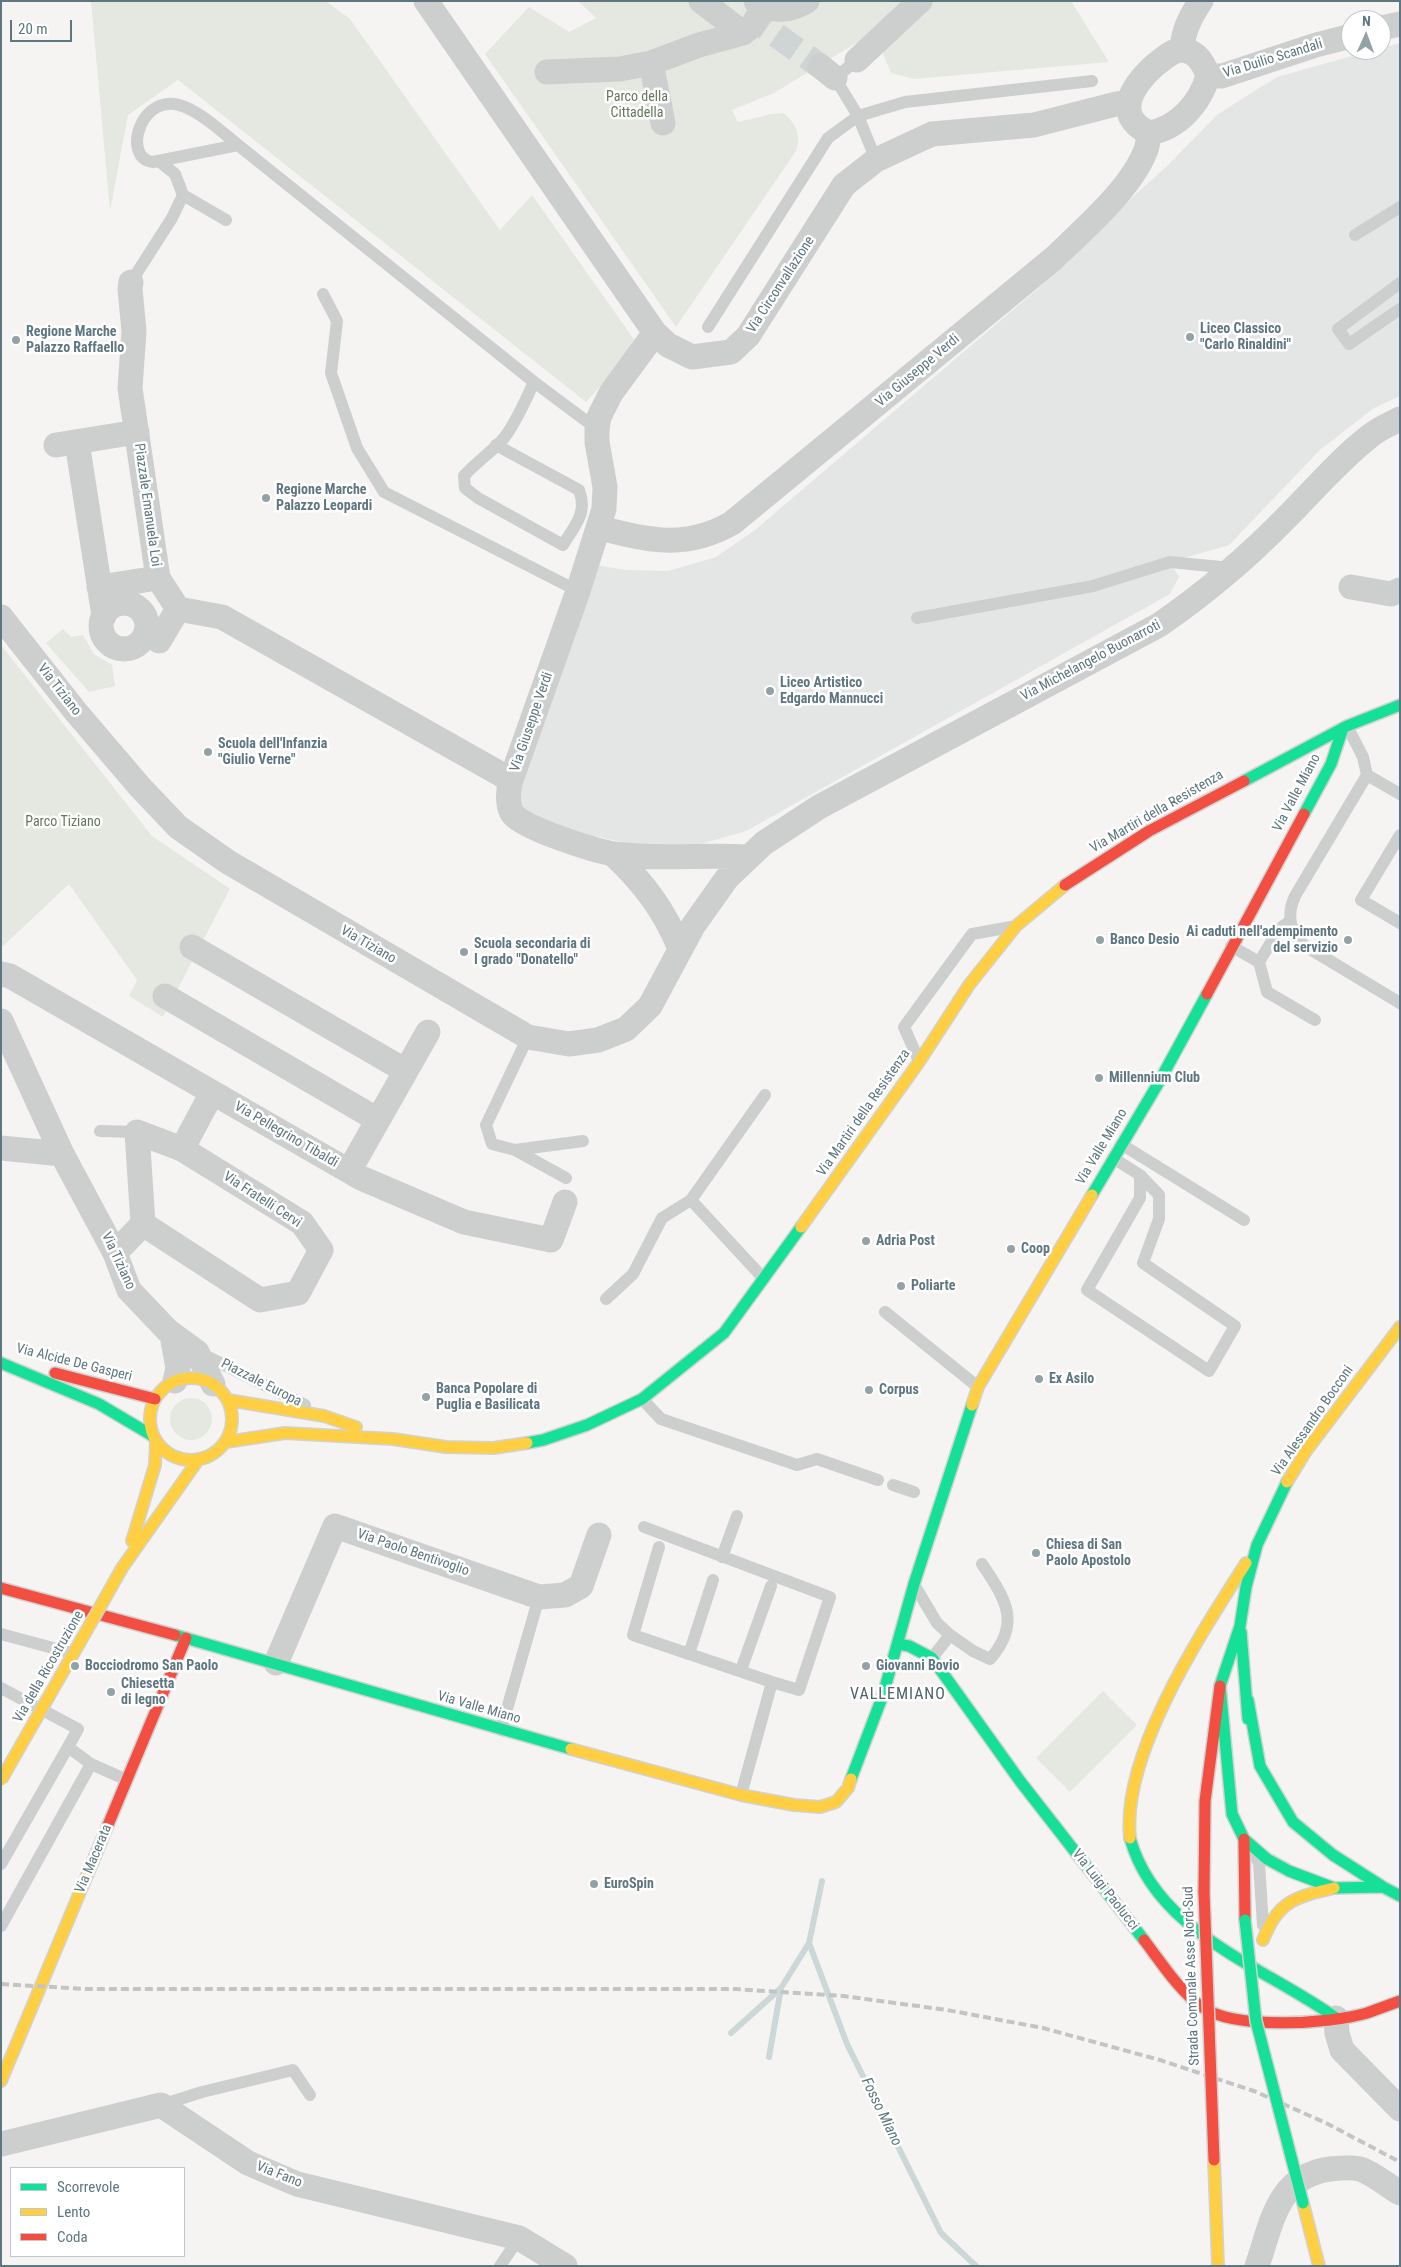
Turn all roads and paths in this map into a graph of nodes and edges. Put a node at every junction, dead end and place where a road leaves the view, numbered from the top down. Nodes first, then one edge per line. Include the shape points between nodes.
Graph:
1 (426, 1) edge
2 (702, 1) edge
3 (807, 1) edge
4 (920, 1) edge
5 (1201, 1) edge
6 (747, 11) edge
7 (1341, 39) edge
8 (1182, 50) junction
9 (857, 60) joint
10 (651, 63) junction
11 (547, 72) dead end
12 (1208, 76) junction
13 (1092, 82) dead end
14 (1129, 102) junction
15 (858, 116) junction
16 (663, 123) dead end
17 (1149, 133) junction
18 (238, 144) junction
19 (876, 160) junction
20 (159, 161) junction
21 (183, 195) junction
22 (1400, 207) edge
23 (226, 220) dead end
24 (1355, 235) dead end
25 (131, 282) joint
26 (1400, 283) edge
27 (323, 294) dead end
28 (1400, 309) edge
29 (708, 327) dead end
30 (655, 333) junction
31 (534, 382) junction
32 (1400, 419) edge
33 (596, 428) junction
34 (137, 432) junction
35 (496, 445) junction
36 (599, 528) junction
37 (1233, 568) junction
38 (158, 578) junction
39 (99, 587) junction
40 (1351, 587) dead end
41 (1400, 590) edge
42 (578, 591) junction
43 (178, 609) junction
44 (104, 616) junction
45 (1, 617) edge
46 (917, 618) dead end
47 (157, 633) junction
48 (1400, 704) edge
49 (1345, 727) junction
50 (1367, 775) junction
51 (512, 780) junction
52 (1400, 794) edge
53 (1400, 835) edge
54 (613, 854) junction
55 (748, 857) junction
56 (1290, 921) junction
57 (1400, 923) edge
58 (1016, 926) junction
59 (1231, 946) junction
60 (192, 947) dead end
61 (680, 949) junction
62 (1259, 962) junction
63 (1, 974) edge
64 (165, 996) dead end
65 (1400, 1003) edge
66 (1315, 1020) dead end
67 (1, 1021) edge
68 (428, 1032) dead end
69 (528, 1037) junction
70 (7, 1048) edge
71 (919, 1062) junction
72 (406, 1071) junction
73 (212, 1093) junction
74 (766, 1095) dead end
75 (378, 1120) junction
76 (100, 1131) dead end
77 (137, 1132) junction
78 (583, 1141) dead end
79 (1122, 1144) junction
80 (1, 1148) edge
81 (182, 1149) junction
82 (515, 1150) junction
83 (62, 1154) junction
84 (1113, 1158) junction
85 (349, 1171) junction
86 (1140, 1175) junction
87 (565, 1190) joint
88 (691, 1200) junction
89 (1244, 1220) dead end
90 (143, 1224) junction
91 (115, 1253) junction
92 (764, 1279) junction
93 (606, 1299) dead end
94 (885, 1312) dead end
95 (1400, 1327) edge
96 (170, 1333) junction
97 (198, 1352) junction
98 (1, 1361) edge
99 (174, 1382) junction
100 (978, 1387) junction
101 (221, 1392) junction
102 (642, 1398) junction
103 (155, 1399) junction
104 (286, 1410) joint
105 (324, 1416) junction
106 (155, 1439) junction
107 (393, 1439) junction
108 (226, 1442) junction
109 (198, 1460) junction
110 (878, 1480) dead end
111 (893, 1485) dead end
112 (914, 1492) dead end
113 (736, 1516) dead end
114 (644, 1527) dead end
115 (599, 1535) dead end
116 (1257, 1545) junction
117 (659, 1547) dead end
118 (722, 1556) junction
119 (982, 1564) dead end
120 (122, 1568) junction
121 (713, 1580) dead end
122 (914, 1584) junction
123 (771, 1586) dead end
124 (1, 1588) edge
125 (540, 1597) junction
126 (1240, 1626) junction
127 (1, 1634) edge
128 (950, 1634) junction
129 (186, 1638) junction
130 (898, 1644) junction
131 (68, 1652) dead end
132 (689, 1654) junction
133 (932, 1658) junction
134 (276, 1662) junction
135 (740, 1670) junction
136 (772, 1682) junction
137 (1220, 1686) junction
138 (1, 1688) edge
139 (1248, 1700) junction
140 (42, 1709) junction
141 (501, 1730) junction
142 (68, 1747) junction
143 (1246, 1756) dead end
144 (91, 1764) junction
145 (1, 1780) edge
146 (127, 1780) junction
147 (740, 1795) junction
148 (1245, 1811) dead end
149 (1244, 1839) junction
150 (1, 1864) edge
151 (1383, 1887) junction
152 (1334, 1888) junction
153 (1400, 1896) edge
154 (1, 1926) edge
155 (1262, 1949) junction
156 (1400, 2002) edge
157 (1336, 2018) junction
158 (1256, 2021) junction
159 (1, 2081) edge
160 (310, 2095) dead end
161 (161, 2105) junction
162 (1400, 2109) edge
163 (1, 2144) edge
164 (1400, 2193) edge
165 (519, 2238) junction
166 (500, 2266) edge
167 (565, 2266) edge
168 (1218, 2266) edge
169 (1257, 2266) edge
170 (1319, 2266) edge

1 - 30 street, Via Circonvallazione
2 - 6 street
3 - 6 street via 785,11
4 - 9 street
5 - 8 street via 1185,29
6 - 10 street via 699,45
7 - 12 street, Via Duilio Scandali via 1222,76
8 - 12 street via 1200,59
8 - 14 street via 1173,52 1150,70 1135,85
9 - 15 lane via 828,72
10 - 11 street via 620,69
10 - 16 street
12 - 17 street, Via Duilio Scandali via 1200,96 1186,114 1169,126
13 - 15 lane via 905,102
14 - 17 street via 1132,118
14 - 19 street, Via Circonvallazione via 1034,125 932,134
15 - 19 lane
15 - 29 lane via 828,138
17 - 36 street, Via Giuseppe Verdi via 1146,152 1133,173 1095,218 1053,259 732,523 695,539 668,542
18 - 20 lane
18 - 20 lane via 185,106 163,105 146,115 137,134 138,149 144,159
18 - 31 lane
19 - 30 street, Via Circonvallazione via 844,185 763,316 731,352 692,357 668,345
20 - 21 lane via 175,174
21 - 23 lane
21 - 25 lane
22 - 24 lane
25 - 34 street, Piazzale Emanuela Loi via 134,331 130,388
26 - 28 lane via 1338,329 1349,344
27 - 42 lane via 337,321 331,373 357,448 384,492
30 - 33 street, Via Giuseppe Verdi via 611,393
31 - 33 lane
31 - 35 lane via 520,413
32 - 37 street, Via Michelangelo Buonarroti via 1371,434 1344,458
33 - 36 street, Via Giuseppe Verdi via 606,497
34 - 38 street, Piazzale Emanuela Loi
34 - 39 street, Piazzale Emanuela Loi via 66,443
35 - 35 lane via 464,476 465,488 563,545 581,513 584,502 579,490
36 - 42 street, Via Giuseppe Verdi
37 - 46 lane via 1170,562 1093,586
37 - 55 street, Via Michelangelo Buonarroti via 1159,626 819,807
38 - 39 street, Piazzale Emanuela Loi
38 - 43 street, Piazzale Emanuela Loi
39 - 44 street, Piazzale Emanuela Loi
40 - 41 street via 1391,594
42 - 51 street, Via Giuseppe Verdi
43 - 47 street, Piazzale Emanuela Loi
43 - 51 street via 222,617
44 - 47 street via 115,605 130,604 143,612
44 - 47 street, Piazzale Emanuela Loi via 104,637 122,649
45 - 69 street, Via Tiziano via 76,712 178,827 237,868
48 - 49 main road, Via Martiri della Resistenza
49 - 50 lane via 1363,757
49 - 58 main road, Via Martiri della Resistenza via 1149,831 1075,877
49 - 59 main road, Via Valle Miano via 1331,764
50 - 52 lane
50 - 56 lane via 1295,896 1289,910
51 - 54 street, Via Giuseppe Verdi via 509,802 518,819 534,829
53 - 57 lane via 1361,900
54 - 55 street, Via Giuseppe Verdi
54 - 61 street, Via Giuseppe Verdi via 652,896
55 - 61 street, Via Tiziano via 727,878
56 - 62 lane via 1279,929
56 - 65 lane via 1294,933 1305,946
58 - 71 main road, Via Martiri della Resistenza via 970,985
58 - 71 lane via 972,934 904,1027
59 - 62 lane
59 - 79 main road, Via Valle Miano
60 - 72 street
61 - 69 street, Via Tiziano via 650,1006 626,1029 598,1040 569,1044
62 - 66 lane via 1267,992
63 - 73 street, Via Pellegrino Tibaldi via 10,976
64 - 75 street
67 - 70 street, Via Tiziano
68 - 72 street
69 - 82 lane via 486,1125 492,1144
70 - 83 street, Via Tiziano
71 - 92 main road, Via Martiri della Resistenza
72 - 75 street
73 - 81 street
73 - 85 street, Via Pellegrino Tibaldi
74 - 88 lane
75 - 85 street
76 - 77 lane, Via Fratelli Cervi
77 - 81 street, Via Fratelli Cervi
77 - 90 street
78 - 82 lane
79 - 84 main road, Via Valle Miano
79 - 89 lane
80 - 83 street
81 - 90 street, Via Fratelli Cervi via 302,1223 321,1250 298,1293 260,1300
82 - 87 lane
83 - 91 street, Via Tiziano
84 - 86 lane
84 - 100 main road, Via Valle Miano
85 - 87 street, Via Pellegrino Tibaldi via 464,1222 551,1240
86 - 86 lane via 1140,1198 1087,1290 1209,1371 1235,1326 1143,1262 1159,1219 1159,1195
88 - 92 lane
88 - 93 lane via 662,1218 633,1274
90 - 91 street
91 - 96 street, Via Tiziano via 129,1290
92 - 102 main road, Via Martiri della Resistenza via 724,1333
94 - 100 lane
95 - 116 main road, Via Alessandro Bocconi via 1306,1452 1280,1493
96 - 97 street, Piazzale Europa
96 - 99 street via 178,1368
97 - 101 street, Piazzale Europa
97 - 105 lane, Piazzale Europa
98 - 103 main road, Via Alcide De Gasperi
98 - 106 main road, Via Alcide De Gasperi via 81,1396 130,1421
99 - 101 main road, Piazzale Europa via 192,1378
99 - 103 main road
100 - 122 main road, Via Valle Miano via 937,1500
101 - 104 main road, Piazzale Europa
101 - 108 main road, Piazzale Europa via 233,1421
102 - 107 main road, Via Martiri della Resistenza via 588,1425 543,1440 494,1448 446,1447
102 - 110 lane via 661,1419 797,1465 817,1459
103 - 106 main road via 150,1417
104 - 105 main road, Via Martiri della Resistenza
105 - 107 main road, Via Martiri della Resistenza
106 - 109 main road via 165,1452 176,1458
106 - 120 main road, Via della Ricostruzione via 155,1465
107 - 108 main road, Via Martiri della Resistenza via 285,1433
108 - 109 main road via 209,1457
109 - 120 main road, Via della Ricostruzione
111 - 112 lane
113 - 118 lane
114 - 118 lane
115 - 125 street, Via Paolo Bentivoglio via 581,1586 565,1595
116 - 126 main road, Via Alessandro Bocconi
116 - 157 main road via 1208,1623 1155,1722 1134,1782 1130,1837 1147,1878 1196,1929 1237,1960 1316,2002
117 - 132 lane via 633,1635
118 - 136 lane via 830,1597 799,1690
119 - 128 lane via 1008,1609 1006,1631 997,1651 990,1659
120 - 145 main road, Via della Ricostruzione, bridge
121 - 132 lane
122 - 128 lane via 938,1623
122 - 130 main road, Via Valle Miano
123 - 135 lane
124 - 129 main road, Via Valle Miano
125 - 134 street, Via Paolo Bentivoglio via 336,1526
125 - 141 lane
126 - 137 main road, Via Alessandro Bocconi
126 - 139 main road, Via Alessandro Bocconi
127 - 131 lane
128 - 133 lane
129 - 134 main road, Via Valle Miano
129 - 146 main road, Via Macerata
130 - 133 main road
130 - 147 main road, Via Valle Miano via 883,1695 848,1788 836,1802 820,1807
132 - 135 lane
133 - 157 main road, Via Luigi Paolucci via 1020,1781 1128,1921 1202,2007 1244,2022 1296,2023
134 - 141 main road, Via Valle Miano
135 - 136 lane
136 - 147 lane
137 - 149 main road via 1232,1814
137 - 168 main road, Strada Comunale Asse Nord-Sud, bridge via 1205,1802 1204,1892
138 - 140 lane
139 - 143 main road, Via Alessandro Bocconi
139 - 151 main road via 1260,1766 1292,1822 1333,1855
140 - 142 lane via 78,1729
140 - 145 lane
141 - 147 main road, Via Valle Miano
142 - 144 lane
142 - 150 lane
144 - 146 lane
144 - 154 lane
146 - 159 main road, Via Macerata
148 - 149 main road
149 - 152 main road via 1267,1859 1289,1871
149 - 155 lane via 1259,1862
149 - 158 main road, bridge via 1245,1920
151 - 152 main road
151 - 153 main road
152 - 155 main road via 1286,1902 1270,1921
155 - 158 main road, bridge
156 - 157 main road, Via Luigi Paolucci via 1366,2014
157 - 162 street via 1342,2050
158 - 170 main road, bridge
160 - 161 lane via 292,2070
161 - 163 street
161 - 165 street, Via Fano via 248,2163 297,2184
164 - 169 street via 1361,2170 1338,2168 1305,2176 1284,2194
165 - 166 lane
165 - 167 street, Via Fano

